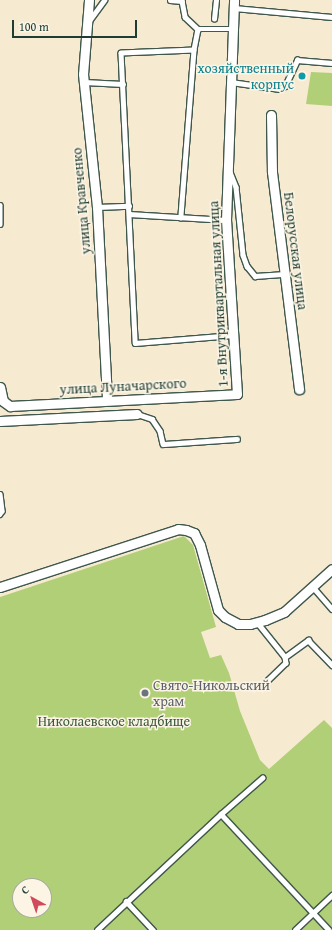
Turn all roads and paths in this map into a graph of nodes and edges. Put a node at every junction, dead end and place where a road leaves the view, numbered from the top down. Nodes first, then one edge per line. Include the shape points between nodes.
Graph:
1 (89, 0) edge
2 (104, 0) edge
3 (170, 0) edge
4 (216, 0) edge
5 (234, 4) edge
6 (332, 17) edge
7 (214, 19) dead end
8 (87, 23) junction
9 (198, 29) junction
10 (233, 29) junction
11 (194, 50) junction
12 (332, 63) edge
13 (84, 82) junction
14 (231, 82) junction
15 (123, 84) junction
16 (271, 115) dead end
17 (228, 167) junction
18 (0, 206) edge
19 (129, 206) junction
20 (97, 207) junction
21 (129, 214) junction
22 (181, 217) junction
23 (226, 220) junction
24 (0, 224) edge
25 (285, 274) junction
26 (234, 335) junction
27 (0, 386) edge
28 (299, 389) dead end
29 (237, 394) joint
30 (107, 400) junction
31 (137, 414) joint
32 (0, 421) edge
33 (237, 439) dead end
34 (0, 494) edge
35 (0, 514) edge
36 (332, 569) edge
37 (0, 587) edge
38 (312, 587) junction
39 (332, 608) edge
40 (256, 622) junction
41 (286, 657) junction
42 (332, 665) edge
43 (266, 682) dead end
44 (262, 778) dead end
45 (221, 814) junction
46 (332, 896) edge
47 (126, 901) junction
48 (314, 913) junction
49 (96, 930) edge
50 (153, 930) edge
51 (295, 930) edge
52 (329, 930) edge

1 - 8 street, улица Кравченко
2 - 8 lane
3 - 9 lane via 182,1 185,17
4 - 7 lane
5 - 6 lane
5 - 10 street, 1-я Внутриквартальная улица
8 - 13 street, улица Кравченко
9 - 10 lane
9 - 11 lane
10 - 14 street, 1-я Внутриквартальная улица
11 - 15 lane via 121,54
11 - 22 lane
12 - 14 lane via 297,60 285,86 280,89
13 - 15 lane
13 - 20 street, улица Кравченко
14 - 17 street, 1-я Внутриквартальная улица
15 - 19 lane
16 - 25 street, Белорусская улица via 272,172
17 - 23 street, 1-я Внутриквартальная улица
17 - 25 lane via 236,187 247,266 255,276
18 - 24 lane
19 - 20 lane
19 - 21 lane
20 - 30 street, улица Кравченко
21 - 22 lane
21 - 26 lane via 135,343
22 - 23 lane
23 - 26 street, 1-я Внутриквартальная улица
25 - 28 street, Белорусская улица
26 - 29 street, 1-я Внутриквартальная улица
27 - 30 street, улица Луначарского via 3,401 10,406
29 - 30 street, улица Луначарского
31 - 32 street, улица Луначарского
31 - 33 lane via 152,419 160,431 163,444
34 - 35 lane
36 - 38 street
37 - 40 street via 178,529 186,530 194,533 200,545 218,610 238,624
38 - 39 lane
38 - 40 street via 284,612
40 - 41 lane
41 - 42 lane via 308,640
41 - 43 lane via 286,663
44 - 45 lane
45 - 47 lane
45 - 48 lane
46 - 48 lane
47 - 49 lane
47 - 50 lane
48 - 51 lane
48 - 52 lane

